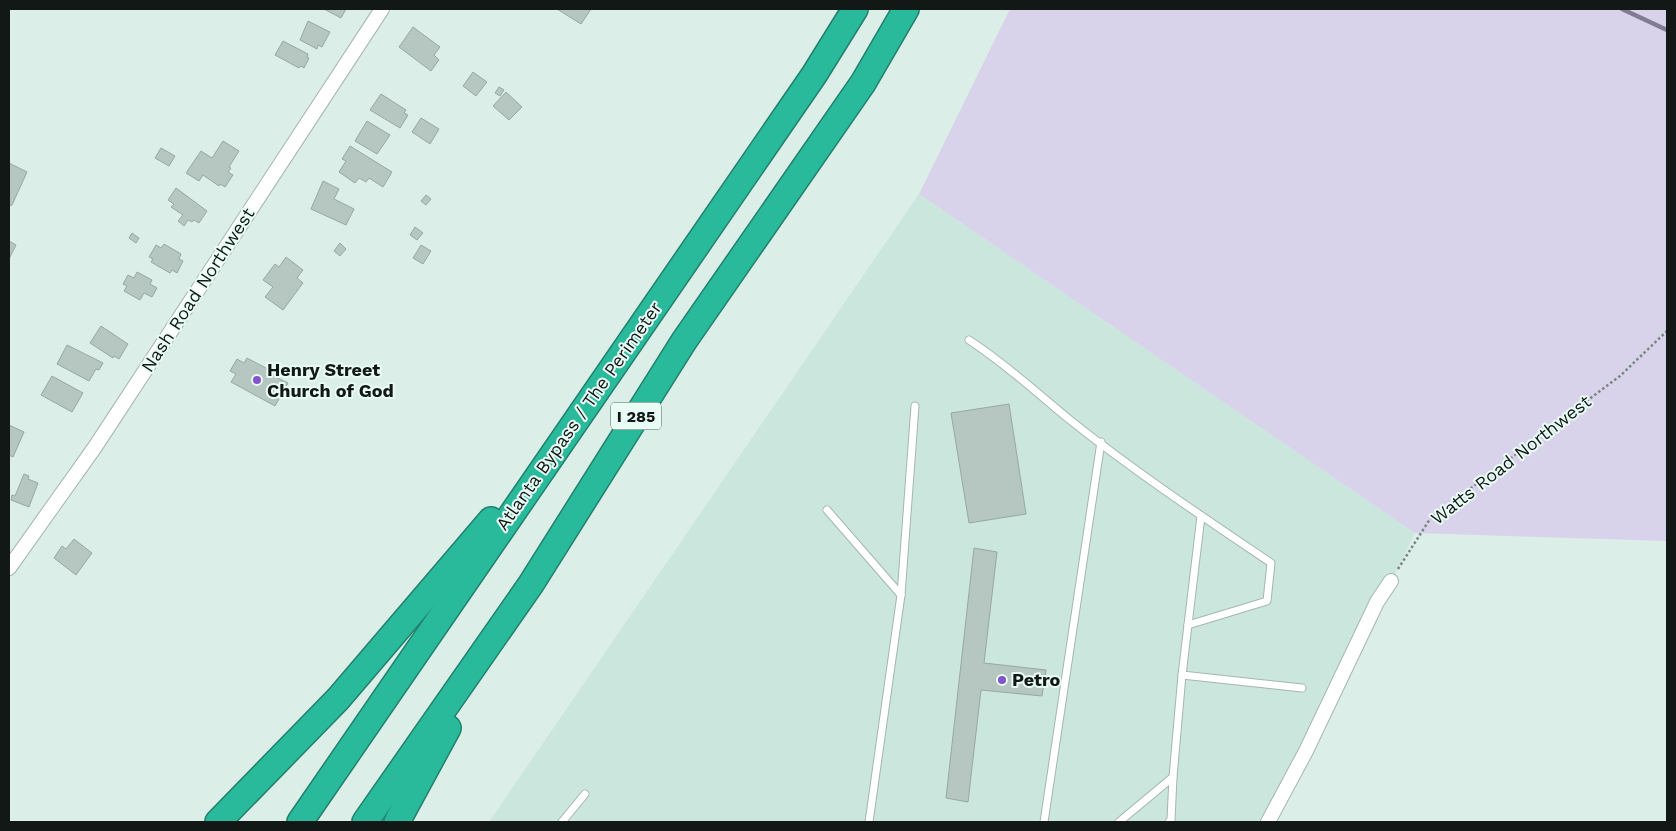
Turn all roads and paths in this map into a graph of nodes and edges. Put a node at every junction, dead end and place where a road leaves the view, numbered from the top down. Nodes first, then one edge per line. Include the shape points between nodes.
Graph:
1 (382, 9) edge
2 (856, 9) edge
3 (906, 9) edge
4 (1667, 331) edge
5 (970, 340) dead end
6 (915, 406) dead end
7 (577, 419) junction
8 (1101, 442) junction
9 (826, 510) dead end
10 (1202, 516) junction
11 (9, 568) edge
12 (1391, 581) joint
13 (531, 584) junction
14 (901, 595) junction
15 (1188, 625) junction
16 (1182, 675) junction
17 (1302, 688) dead end
18 (1173, 777) junction
19 (584, 794) dead end
20 (218, 822) edge
21 (300, 822) edge
22 (365, 822) edge
23 (397, 822) edge
24 (562, 822) edge
25 (871, 822) edge
26 (1044, 822) edge
27 (1119, 822) edge
28 (1169, 822) edge
29 (1268, 822) edge

1 - 11 street, Nash Road Northwest via 95,447
2 - 7 highway, Atlanta Bypass / The Perimeter / I 285 via 814,76
3 - 13 highway, I 285 via 862,83 684,341
4 - 12 path, Watts Road Northwest via 1620,376 1430,519
5 - 8 lane
6 - 14 lane
7 - 20 highway via 338,699
7 - 21 highway, Atlanta Bypass / The Perimeter / I 285
8 - 10 lane
8 - 26 lane
9 - 14 lane
10 - 15 lane
10 - 15 lane via 1271,563 1267,601
12 - 29 street via 1377,602 1306,751
13 - 22 highway, I 285
13 - 23 highway via 425,767
14 - 25 lane
15 - 16 lane
16 - 17 lane
16 - 18 lane
18 - 27 lane
18 - 28 lane
19 - 24 lane

